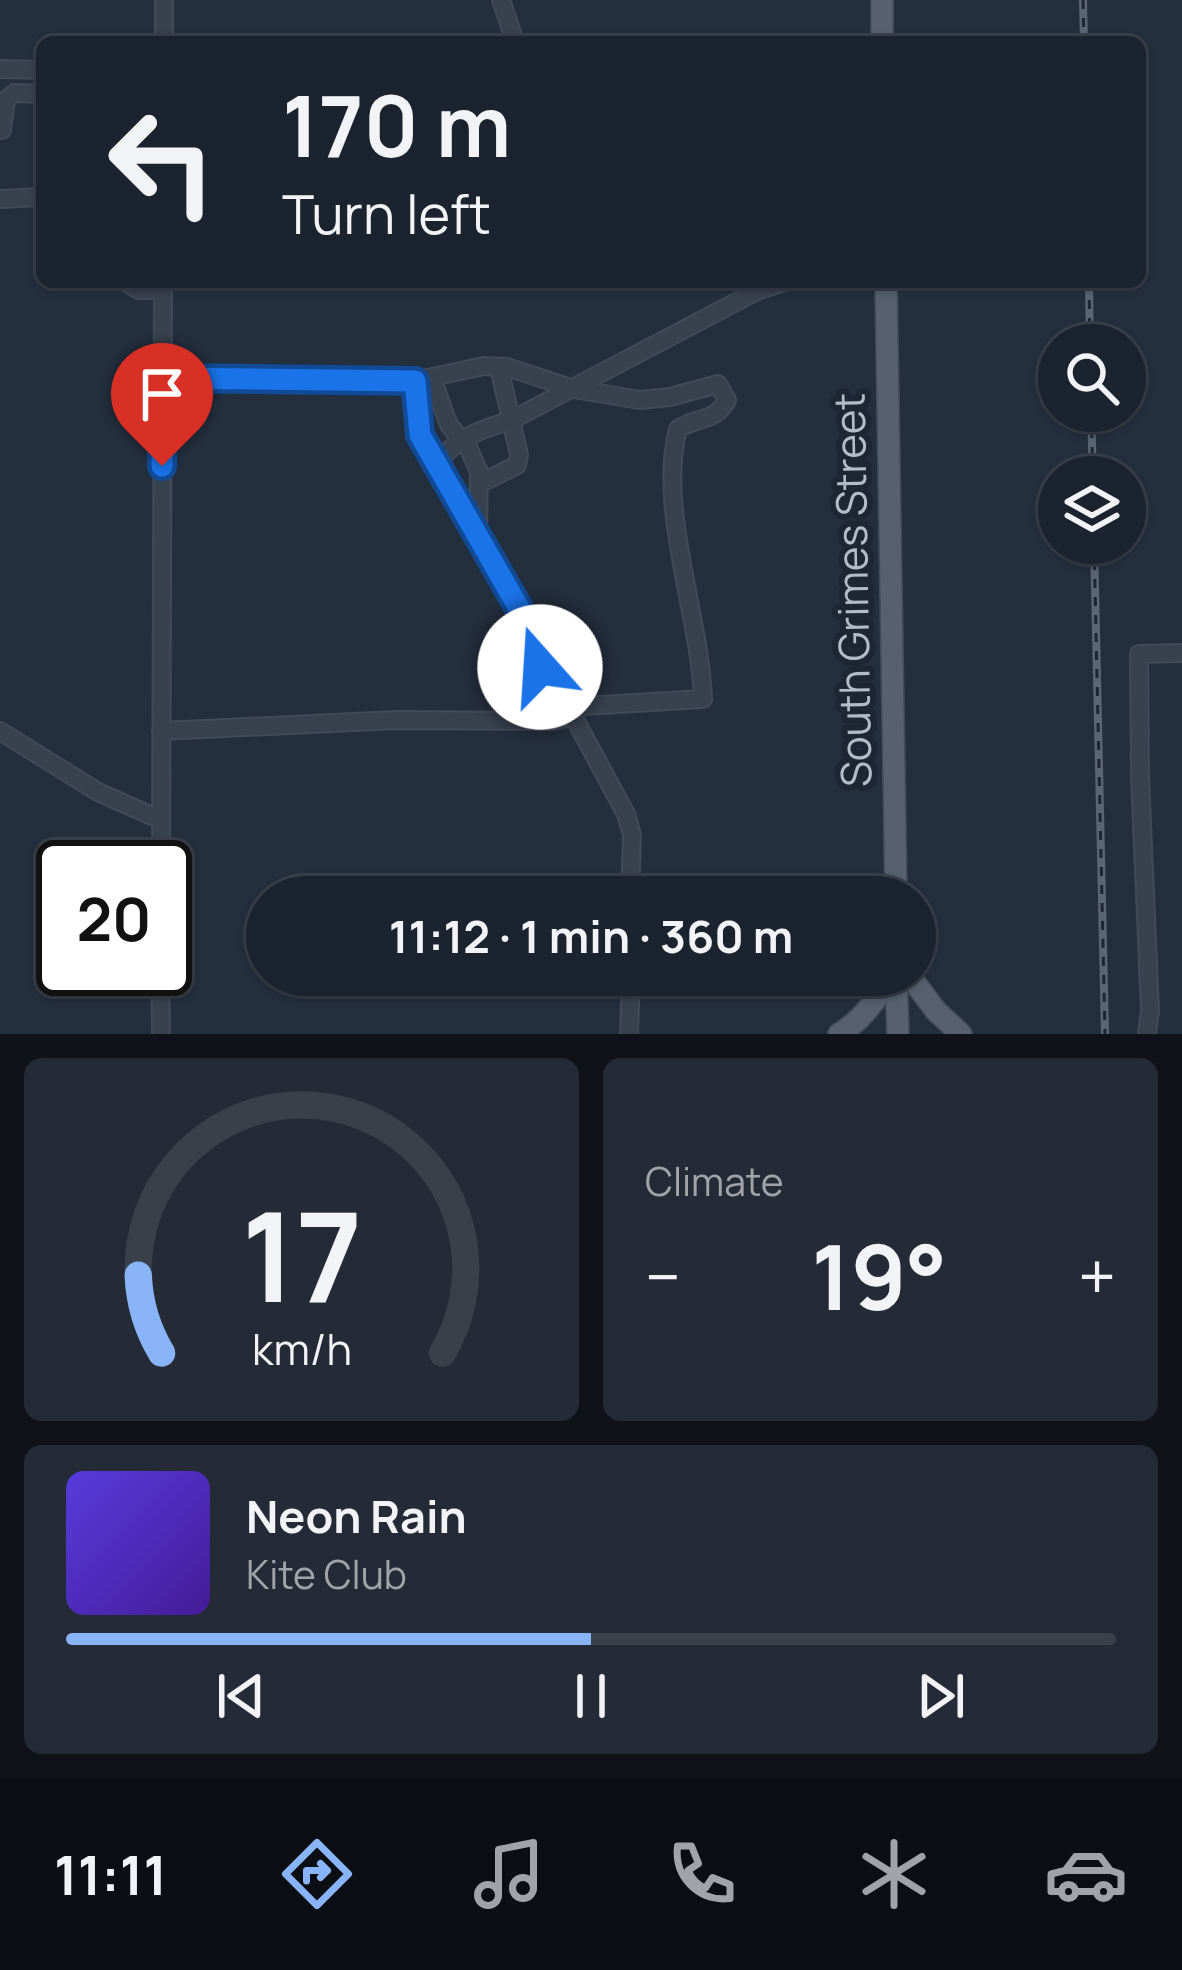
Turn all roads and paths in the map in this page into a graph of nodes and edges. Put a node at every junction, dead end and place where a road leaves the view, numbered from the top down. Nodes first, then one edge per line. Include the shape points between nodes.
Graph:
1 (164, 0) edge
2 (501, 0) edge
3 (881, 0) edge
4 (164, 36) edge
5 (512, 36) edge
6 (882, 36) edge
7 (0, 69) edge
8 (36, 70) edge
9 (36, 94) edge
10 (2, 130) edge
11 (36, 197) edge
12 (0, 200) edge
13 (163, 288) edge
14 (766, 288) edge
15 (886, 288) edge
16 (499, 367) junction
17 (163, 378) junction
18 (423, 380) junction
19 (570, 388) junction
20 (510, 421) junction
21 (461, 440) junction
22 (436, 463) junction
23 (479, 484) junction
24 (478, 533) junction
25 (1182, 652) edge
26 (572, 715) junction
27 (161, 730) junction
28 (0, 731) edge
29 (161, 820) junction
30 (161, 840) edge
31 (631, 876) edge
32 (896, 876) edge
33 (160, 996) edge
34 (630, 996) edge
35 (879, 996) edge
36 (894, 996) edge
37 (925, 996) edge
38 (161, 1034) edge
39 (629, 1034) edge
40 (839, 1034) edge
41 (898, 1034) edge
42 (961, 1034) edge
43 (1147, 1034) edge

1 - 4 street
2 - 5 street
3 - 6 main road
7 - 8 street
9 - 10 street via 6,100
11 - 12 street
13 - 17 street
14 - 19 street
15 - 32 main road, South Grimes Street
16 - 18 street
16 - 19 street
16 - 20 street
17 - 18 street
17 - 27 street
18 - 21 street
18 - 22 street via 420,435
19 - 20 street
19 - 26 street via 640,400 718,384 727,400 710,419 678,429 670,460 703,699 583,706
20 - 21 street
20 - 23 street via 517,465
21 - 22 street
21 - 23 street
22 - 24 street
23 - 24 street
24 - 26 street via 528,624 540,667
25 - 43 street via 1139,654
26 - 27 street
26 - 31 street via 626,814
27 - 29 street
28 - 29 street
29 - 30 street
33 - 38 street
34 - 39 street
35 - 40 main road
36 - 41 main road
37 - 42 main road

